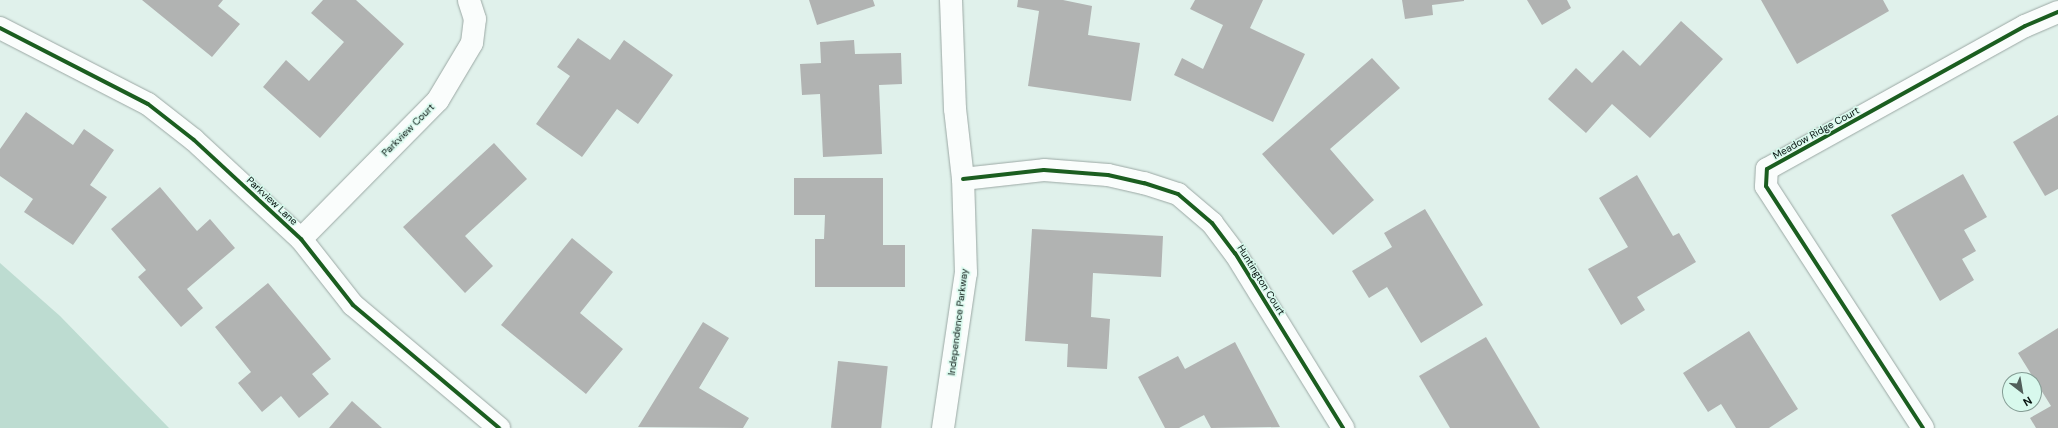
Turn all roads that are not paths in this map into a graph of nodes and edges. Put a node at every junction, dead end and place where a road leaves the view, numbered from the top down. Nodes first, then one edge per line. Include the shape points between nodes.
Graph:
1 (469, 0) edge
2 (951, 0) edge
3 (2058, 12) edge
4 (0, 28) edge
5 (963, 179) junction
6 (301, 239) junction
7 (500, 428) edge
8 (943, 428) edge
9 (1343, 428) edge
10 (1923, 428) edge

1 - 6 street, Parkview Court via 475,19 472,43 438,100
2 - 5 street, Independence Parkway via 955,109
3 - 10 street, Meadow Ridge Court via 2026,26 1767,169 1766,186
4 - 6 street, Parkview Lane via 148,104 194,140
5 - 8 street, Independence Parkway via 966,273
5 - 9 street, Huntington Court via 1044,170 1108,176 1144,183 1178,194 1212,223 1235,253
6 - 7 street, Parkview Lane via 353,305

